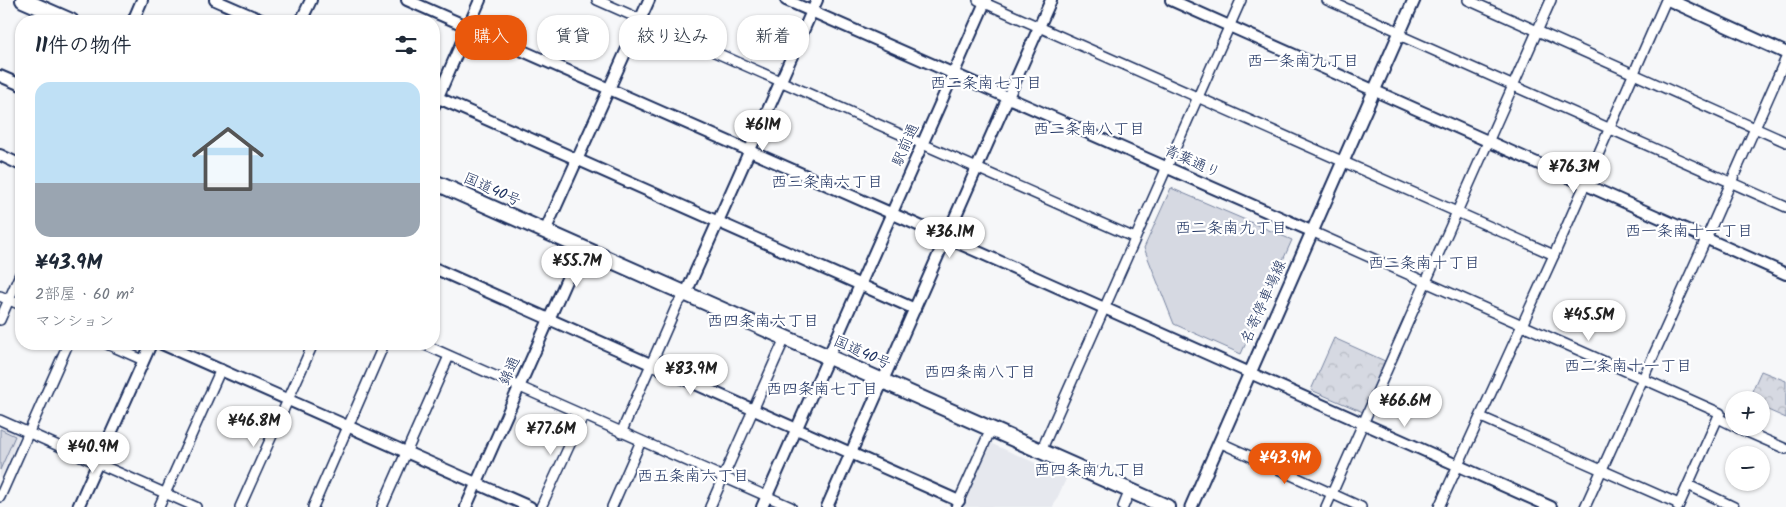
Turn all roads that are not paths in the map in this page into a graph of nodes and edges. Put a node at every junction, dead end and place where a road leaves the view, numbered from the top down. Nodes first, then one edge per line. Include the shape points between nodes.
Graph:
1 (23, 0) edge
2 (142, 0) edge
3 (215, 0) edge
4 (311, 0) edge
5 (406, 0) edge
6 (480, 0) edge
7 (597, 0) edge
8 (649, 0) edge
9 (786, 0) edge
10 (817, 0) edge
11 (1051, 0) edge
12 (1171, 0) edge
13 (1241, 0) edge
14 (1327, 0) edge
15 (1414, 0) edge
16 (1468, 0) edge
17 (1551, 0) edge
18 (1667, 0) edge
19 (983, 1) edge
20 (812, 12) junction
21 (57, 15) edge
22 (136, 15) edge
23 (249, 15) edge
24 (304, 15) edge
25 (473, 15) edge
26 (631, 15) edge
27 (642, 15) edge
28 (455, 21) edge
29 (1229, 26) junction
30 (1039, 27) junction
31 (1537, 31) junction
32 (1399, 33) junction
33 (1786, 52) edge
34 (527, 53) edge
35 (455, 56) edge
36 (727, 57) edge
37 (1786, 58) edge
38 (622, 60) edge
39 (954, 74) junction
40 (1632, 74) junction
41 (0, 76) edge
42 (781, 81) junction
43 (15, 83) edge
44 (1513, 85) junction
45 (440, 89) edge
46 (609, 90) junction
47 (1374, 90) junction
48 (1007, 97) junction
49 (1197, 98) junction
50 (440, 102) edge
51 (1609, 128) junction
52 (1754, 128) junction
53 (1488, 142) junction
54 (1786, 142) edge
55 (923, 144) junction
56 (750, 151) junction
57 (0, 155) edge
58 (577, 160) junction
59 (1342, 161) junction
60 (15, 162) edge
61 (1167, 167) junction
62 (976, 168) junction
63 (1731, 183) junction
64 (440, 185) edge
65 (1584, 185) junction
66 (1786, 207) edge
67 (1457, 212) junction
68 (892, 214) junction
69 (718, 222) junction
70 (545, 232) junction
71 (1311, 232) junction
72 (946, 237) junction
73 (1135, 238) junction
74 (1706, 238) junction
75 (581, 247) junction
76 (1554, 255) junction
77 (440, 271) edge
78 (1786, 274) edge
79 (1426, 282) junction
80 (860, 285) junction
81 (15, 286) edge
82 (686, 293) junction
83 (0, 296) edge
84 (9, 300) junction
85 (15, 302) edge
86 (914, 309) junction
87 (1104, 309) junction
88 (0, 320) edge
89 (550, 320) junction
90 (1522, 325) junction
91 (785, 338) junction
92 (65, 350) edge
93 (121, 350) edge
94 (148, 350) edge
95 (176, 350) edge
96 (310, 350) edge
97 (381, 350) edge
98 (436, 350) edge
99 (449, 356) junction
100 (829, 356) junction
101 (144, 360) junction
102 (651, 365) junction
103 (220, 369) junction
104 (1249, 372) junction
105 (1642, 379) junction
106 (883, 380) junction
107 (519, 388) junction
108 (289, 400) junction
109 (753, 410) junction
110 (583, 416) junction
111 (1481, 417) junction
112 (1718, 418) junction
113 (0, 420) edge
114 (1725, 422) edge
115 (1363, 423) junction
116 (349, 426) junction
117 (797, 429) junction
118 (991, 429) junction
119 (28, 432) junction
120 (621, 433) junction
121 (1756, 436) edge
122 (641, 441) junction
123 (1219, 442) junction
124 (1786, 449) edge
125 (1041, 451) junction
126 (407, 452) junction
127 (851, 453) junction
128 (98, 463) junction
129 (1458, 466) junction
130 (1601, 470) junction
131 (723, 477) junction
132 (477, 484) junction
133 (1688, 485) junction
134 (1130, 490) junction
135 (165, 493) junction
136 (1332, 494) junction
137 (0, 497) edge
138 (767, 497) junction
139 (958, 504) edge
140 (1679, 506) edge
141 (78, 507) edge
142 (159, 507) edge
143 (196, 507) edge
144 (240, 507) edge
145 (313, 507) edge
146 (382, 507) edge
147 (466, 507) edge
148 (530, 507) edge
149 (541, 507) edge
150 (612, 507) edge
151 (710, 507) edge
152 (762, 507) edge
153 (791, 507) edge
154 (827, 507) edge
155 (1122, 507) edge
156 (1168, 507) edge
157 (1190, 507) edge
158 (1326, 507) edge
159 (1361, 507) edge
160 (1439, 507) edge
161 (1551, 507) edge
162 (1584, 507) edge
163 (1734, 507) edge

1 - 21 highway
2 - 22 street
3 - 23 street
4 - 24 street
5 - 28 street
6 - 25 street
7 - 26 street
8 - 27 street
9 - 20 street, 青葉通り
10 - 20 street
11 - 30 street
12 - 29 street
13 - 29 street
14 - 32 street
15 - 32 main road, 名寄停車場線
16 - 31 street
17 - 31 street
18 - 33 main road
18 - 40 street
19 - 30 street
19 - 39 street, 駅前通
20 - 39 street, 青葉通り
20 - 42 street
29 - 47 street
29 - 49 street
30 - 48 street
30 - 49 street
31 - 40 street
31 - 44 street
32 - 44 street
32 - 47 main road, 名寄停車場線
34 - 46 street
35 - 45 street
36 - 42 street
37 - 52 street
38 - 46 street
39 - 48 street, 青葉通り
39 - 55 street, 駅前通
40 - 51 street
40 - 52 street
41 - 43 street
42 - 55 street
42 - 56 street
44 - 51 street
44 - 53 street
46 - 56 street
46 - 58 street
47 - 53 street
47 - 59 main road, 名寄停車場線
48 - 61 street, 青葉通り
48 - 62 street
49 - 59 street
49 - 61 street
50 - 58 street
51 - 63 street
51 - 65 street
52 - 54 street
52 - 63 street
53 - 65 street
53 - 67 street
55 - 62 street
55 - 68 street, 駅前通
56 - 68 street
56 - 69 street
57 - 60 street
58 - 69 street
58 - 70 street
59 - 67 street
59 - 71 main road, 名寄停車場線
61 - 71 street, 青葉通り
61 - 73 street
62 - 72 street
62 - 73 street
63 - 66 street
63 - 74 street
64 - 70 highway, 国道40号
65 - 74 street
65 - 76 street
67 - 76 street
67 - 79 street
68 - 72 street
68 - 80 street, 駅前通
69 - 80 street
69 - 82 street
70 - 75 highway, 国道40号
71 - 79 street
71 - 104 main road, 名寄停車場線
72 - 86 street
72 - 87 street
73 - 87 street
74 - 78 street
74 - 105 street
75 - 82 highway, 国道40号
75 - 89 street, 錦通
76 - 90 street
77 - 89 street
79 - 90 street
79 - 115 street
80 - 86 street
80 - 100 street, 駅前通
81 - 84 street
82 - 91 highway, 国道40号
82 - 102 street via 677,305
83 - 84 street
84 - 85 street
84 - 88 street
86 - 106 street
87 - 104 street
87 - 125 street
89 - 102 street
89 - 107 street, 錦通
90 - 105 street
90 - 111 street
91 - 100 highway, 国道40号
91 - 109 street
92 - 119 street
93 - 101 street
94 - 101 street
95 - 103 street
96 - 108 street
97 - 116 street
98 - 99 street
99 - 107 street
99 - 126 street
100 - 106 highway, 国道40号
100 - 117 street, 駅前通
101 - 128 street
102 - 109 street
102 - 120 street
103 - 108 street
103 - 135 street
104 - 115 street
104 - 123 main road, 名寄停車場線
105 - 112 street via 1720,413
105 - 130 street
106 - 118 highway, 国道40号
106 - 127 street
107 - 110 street
107 - 132 street, 錦通
108 - 116 street
108 - 144 street
109 - 117 street
109 - 131 street
110 - 120 street
110 - 149 street
111 - 129 street
111 - 130 street
112 - 114 street
112 - 133 street
113 - 119 street
115 - 129 street
115 - 136 street
116 - 126 street
116 - 145 street
117 - 127 street
117 - 138 street, 駅前通
118 - 125 highway, 国道40号
118 - 139 street
119 - 128 street
119 - 137 street
120 - 122 street
121 - 124 street
122 - 131 street
122 - 150 street
123 - 136 street
123 - 157 main road, 名寄停車場線
125 - 134 highway, 国道40号
126 - 132 street
126 - 146 street
127 - 139 street
127 - 154 street
128 - 135 street
128 - 141 street
129 - 160 street
129 - 161 street
130 - 140 street
130 - 162 street
131 - 138 street
131 - 151 street
132 - 147 street, 錦通
132 - 148 street
133 - 140 street
133 - 163 street
134 - 155 street
134 - 156 highway, 国道40号
135 - 142 street
135 - 143 street
136 - 158 street
136 - 159 street
138 - 152 street, 駅前通
138 - 153 street

